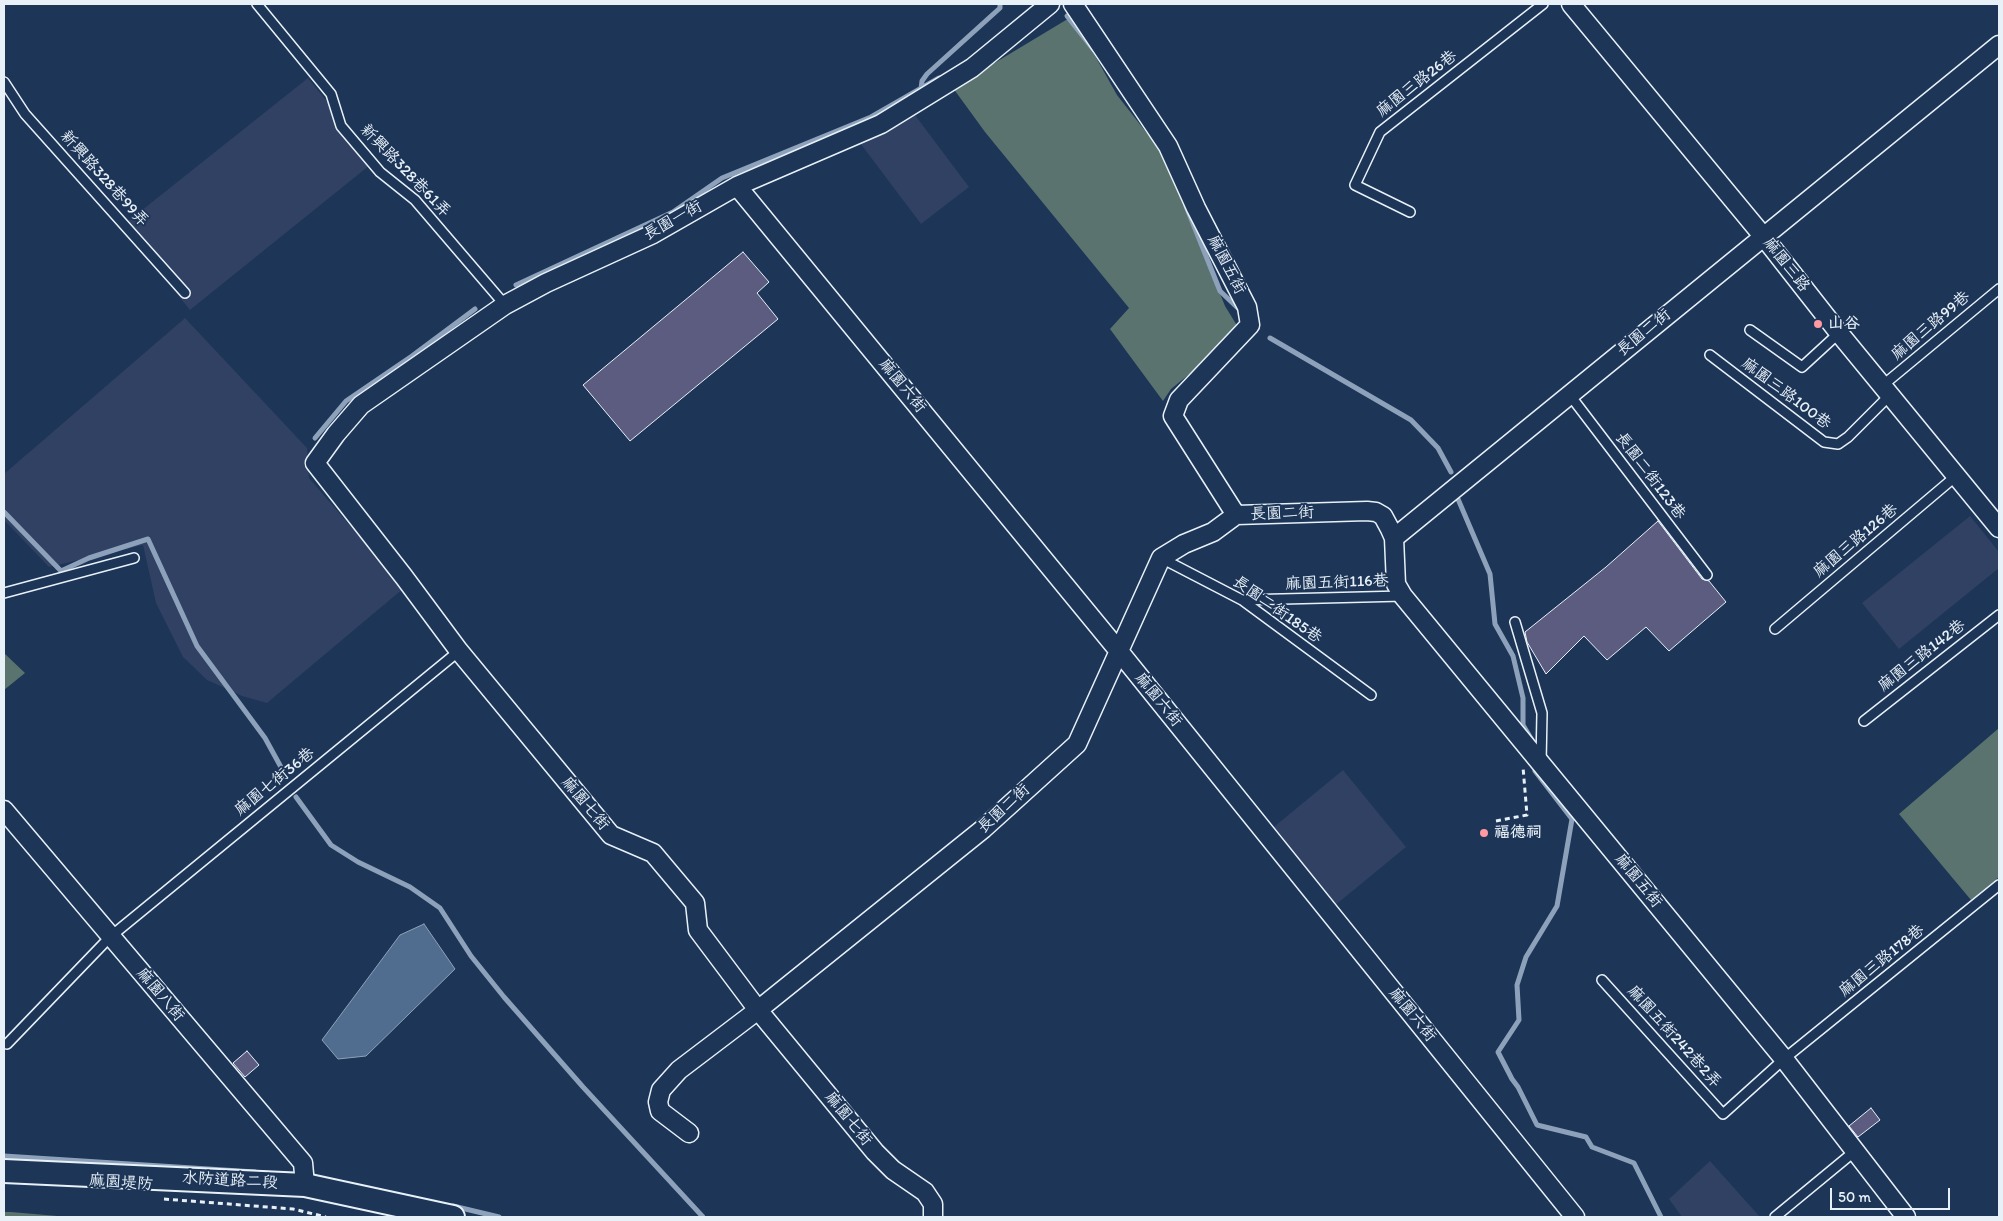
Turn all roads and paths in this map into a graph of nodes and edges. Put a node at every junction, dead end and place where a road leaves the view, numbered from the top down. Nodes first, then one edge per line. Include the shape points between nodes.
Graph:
1 (257, 4) edge
2 (1050, 4) edge
3 (1073, 4) edge
4 (1543, 4) edge
5 (1572, 4) edge
6 (1999, 45) edge
7 (4, 82) edge
8 (737, 186) junction
9 (1410, 212) dead end
10 (1763, 236) junction
11 (1999, 289) edge
12 (185, 293) dead end
13 (505, 305) junction
14 (1750, 330) dead end
15 (1839, 333) junction
16 (1710, 355) dead end
17 (1886, 390) junction
18 (1570, 394) junction
19 (315, 463) joint
20 (1956, 476) junction
21 (1236, 515) junction
22 (1999, 528) edge
23 (1394, 538) junction
24 (134, 558) dead end
25 (1161, 558) junction
26 (1707, 575) dead end
27 (4, 593) edge
28 (1403, 596) junction
29 (1242, 600) junction
30 (1999, 615) edge
31 (1515, 622) dead end
32 (1775, 629) dead end
33 (1118, 650) junction
34 (459, 651) junction
35 (1370, 695) dead end
36 (1864, 721) dead end
37 (1541, 763) junction
38 (1522, 766) dead end
39 (4, 810) edge
40 (1496, 821) dead end
41 (1999, 885) edge
42 (110, 937) junction
43 (1602, 980) dead end
44 (758, 1010) junction
45 (7, 1044) dead end
46 (1784, 1059) junction
47 (1723, 1114) joint
48 (689, 1133) dead end
49 (1855, 1151) junction
50 (4, 1171) edge
51 (305, 1185) junction
52 (157, 1199) dead end
53 (326, 1217) edge
54 (453, 1217) edge
55 (933, 1217) edge
56 (1575, 1217) edge
57 (1775, 1217) edge
58 (1906, 1217) edge

1 - 13 lane, 新興路328巷61弄 via 331,94 340,126 380,172 415,200
2 - 8 street, 長園一街 via 972,68 881,124
3 - 21 street, 麻園五街 via 1168,146 1247,307 1250,325 1179,400 1173,416
4 - 9 lane, 麻園三路26巷 via 1380,132 1355,185
5 - 10 street, 麻園三路
6 - 10 street, 長園二街
7 - 12 lane, 新興路328巷99弄 via 26,114
8 - 13 street, 長園一街 via 653,234
8 - 33 street, 麻園六街
10 - 15 street, 麻園三路
10 - 18 street, 長園二街
11 - 17 lane, 麻園三路99巷
13 - 19 street, 長園一街 via 361,405
14 - 15 lane via 1802,367
15 - 17 street, 麻園三路
16 - 17 lane, 麻園三路100巷 via 1824,442 1838,444 1848,437
17 - 20 street, 麻園三路
18 - 23 street, 長園二街
18 - 26 lane, 長園二街123巷
19 - 34 street, 麻園七街
20 - 22 street, 麻園三路
20 - 32 lane, 麻園三路126巷
21 - 23 street, 長園二街 via 1376,512 1383,516
21 - 25 street, 長園二街 via 1213,532
23 - 28 street, 麻園五街 via 1396,584
24 - 27 lane
25 - 29 lane, 長園二街185巷
25 - 33 street, 長園二街
28 - 29 lane, 麻園五街116巷
28 - 37 street, 麻園五街
29 - 35 lane, 長園二街185巷
30 - 36 lane, 麻園三路142巷
31 - 37 lane via 1542,713
33 - 44 street, 長園二街 via 1076,744 983,829
33 - 56 street, 麻園六街
34 - 42 lane, 麻園七街36巷
34 - 44 street, 麻園七街 via 611,835 652,853 696,903 698,930
37 - 46 street, 麻園五街
38 - 40 path via 1527,815
39 - 42 street, 麻園八街
41 - 46 lane, 麻園三路178巷
42 - 45 lane, 麻園七街36巷
42 - 51 street, 麻園八街 via 303,1163
43 - 47 lane, 麻園五街242巷2弄
44 - 48 street, 長園二街 via 679,1070 661,1090 660,1111
44 - 55 street, 麻園七街 via 875,1152 893,1170 925,1192 933,1204
46 - 47 lane, 麻園三路178巷
46 - 49 street, 麻園五街
49 - 57 lane
49 - 58 street, 麻園五街
50 - 51 street, 水防道路二段
51 - 54 street, 水防道路二段
52 - 53 path, 麻園堤防 via 293,1209

